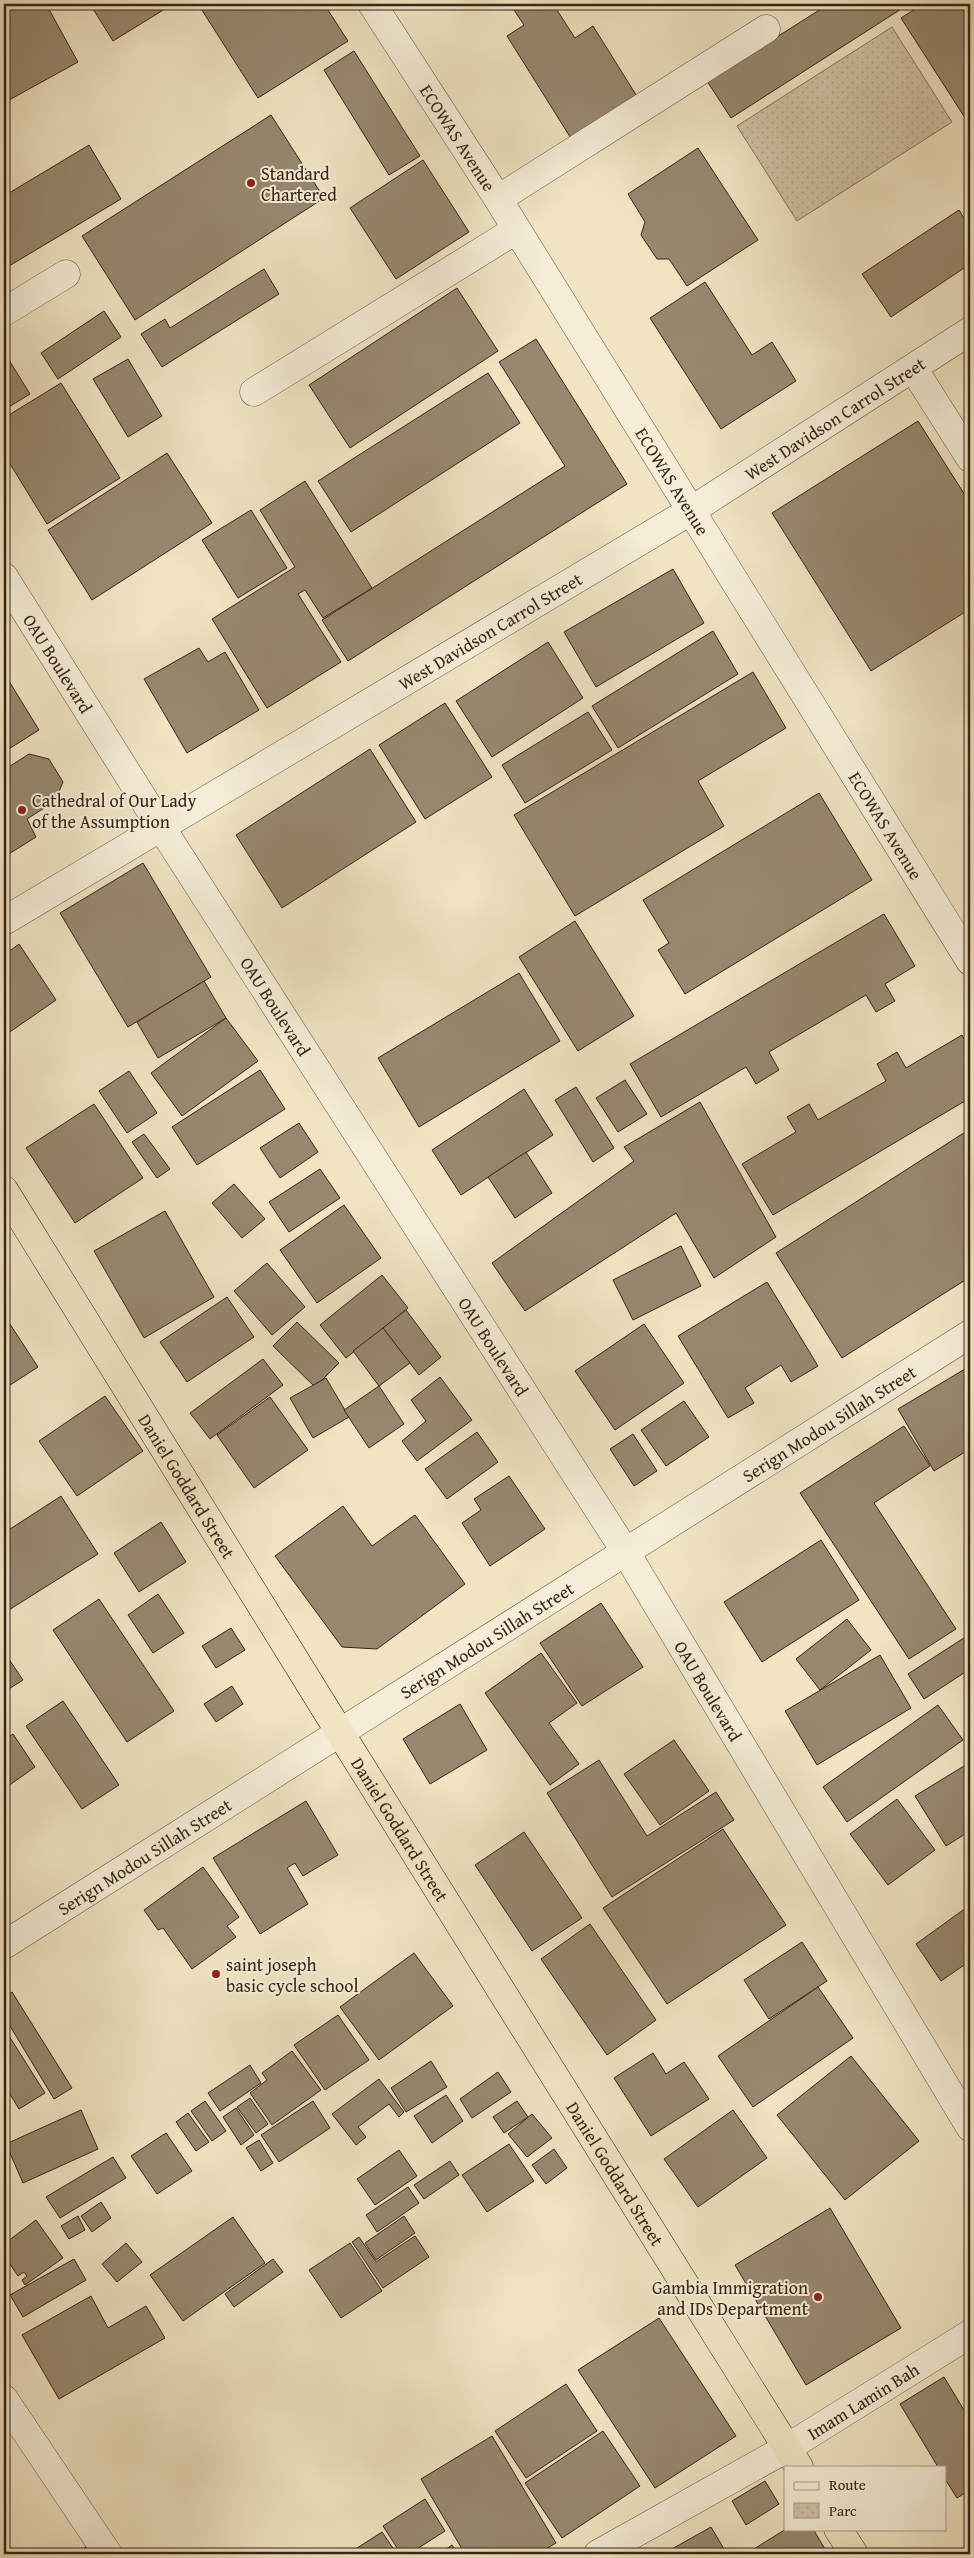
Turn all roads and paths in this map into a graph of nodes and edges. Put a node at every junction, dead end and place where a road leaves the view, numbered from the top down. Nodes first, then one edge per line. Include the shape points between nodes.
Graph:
1 (372, 4) edge
2 (766, 29) dead end
3 (498, 199) junction
4 (516, 230) junction
5 (66, 274) dead end
6 (4, 312) edge
7 (970, 331) edge
8 (913, 368) junction
9 (254, 392) dead end
10 (970, 458) edge
11 (692, 510) junction
12 (4, 577) edge
13 (161, 827) junction
14 (4, 921) edge
15 (970, 962) edge
16 (4, 1190) edge
17 (970, 1334) edge
18 (625, 1551) junction
19 (339, 1731) junction
20 (4, 1945) edge
21 (970, 2127) edge
22 (970, 2334) edge
23 (4, 2399) edge
24 (793, 2458) edge
25 (839, 2530) edge
26 (108, 2554) edge
27 (598, 2554) edge
28 (854, 2554) edge

1 - 3 street, ECOWAS Avenue
2 - 3 street
3 - 4 street, ECOWAS Avenue
4 - 9 street
4 - 11 street, ECOWAS Avenue
5 - 6 street
7 - 8 street, West Davidson Carrol Street
8 - 10 street
8 - 11 street, West Davidson Carrol Street
11 - 13 street, West Davidson Carrol Street
11 - 15 street, ECOWAS Avenue
12 - 13 street, OAU Boulevard
13 - 14 street, West Davidson Carrol Street
13 - 18 street, OAU Boulevard
16 - 19 highway, Daniel Goddard Street
17 - 18 street, Serign Modou Sillah Street
18 - 19 street, Serign Modou Sillah Street
18 - 21 street, OAU Boulevard
19 - 20 street, Serign Modou Sillah Street
19 - 24 highway, Daniel Goddard Street
22 - 24 street, Imam Lamin Bah
23 - 26 street
24 - 27 street, Imam Lamin Bah
25 - 28 highway

